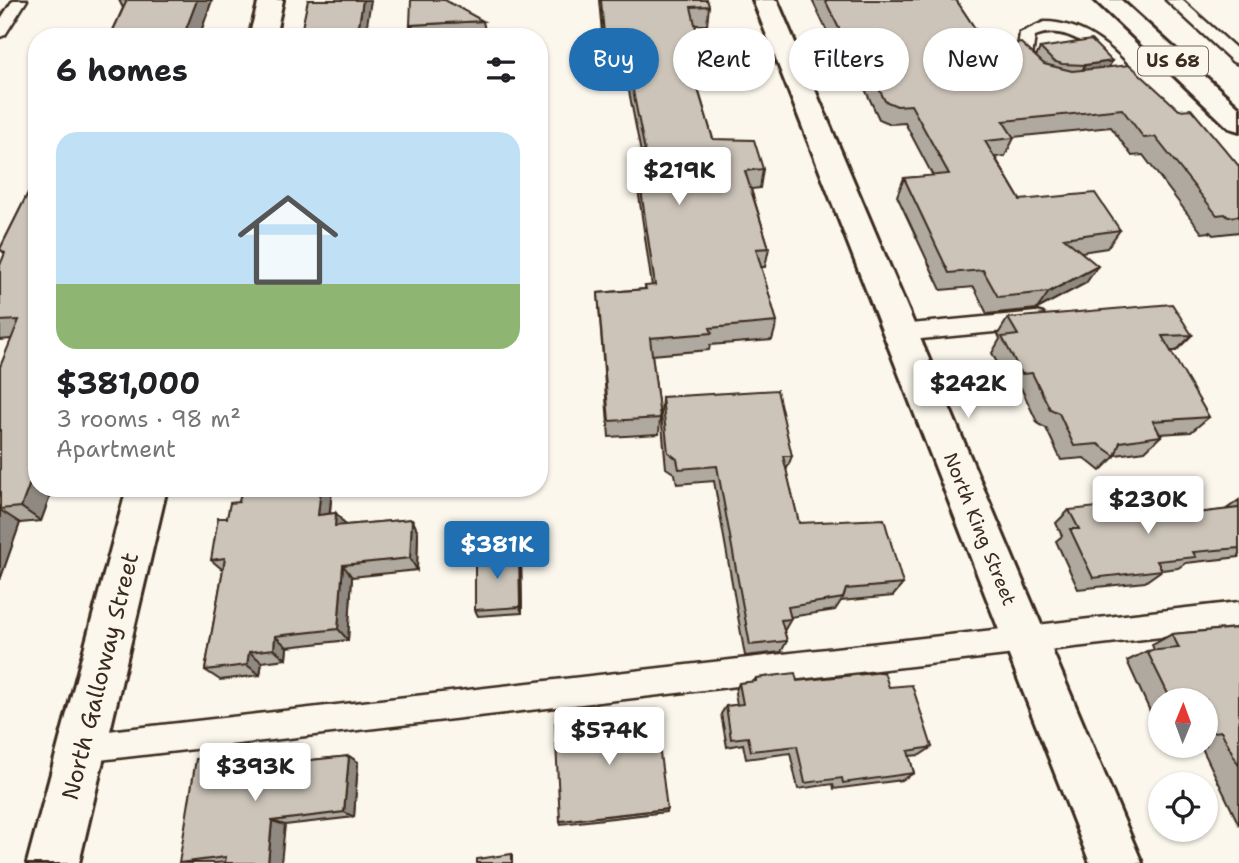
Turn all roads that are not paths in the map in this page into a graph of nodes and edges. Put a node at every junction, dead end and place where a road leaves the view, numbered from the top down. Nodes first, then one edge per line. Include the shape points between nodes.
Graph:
1 (20, 0) edge
2 (271, 0) edge
3 (765, 0) edge
4 (1107, 0) edge
5 (1173, 0) edge
6 (264, 28) edge
7 (0, 32) edge
8 (1239, 59) edge
9 (1103, 79) edge
10 (1051, 83) edge
11 (1239, 122) edge
12 (1059, 317) edge
13 (900, 332) junction
14 (146, 497) edge
15 (1239, 615) edge
16 (1026, 642) junction
17 (82, 748) junction
18 (53, 863) edge
19 (1116, 863) edge

1 - 7 lane
2 - 6 main road
3 - 13 main road, North King Street
4 - 11 main road, US 68
5 - 8 lane
9 - 10 lane via 1132,79 1077,32 1037,28 1028,33 1023,60
12 - 13 lane
13 - 16 main road, North King Street
14 - 17 main road, North Galloway Street
15 - 16 lane
16 - 17 lane
16 - 19 main road, North King Street
17 - 18 main road, North Galloway Street

